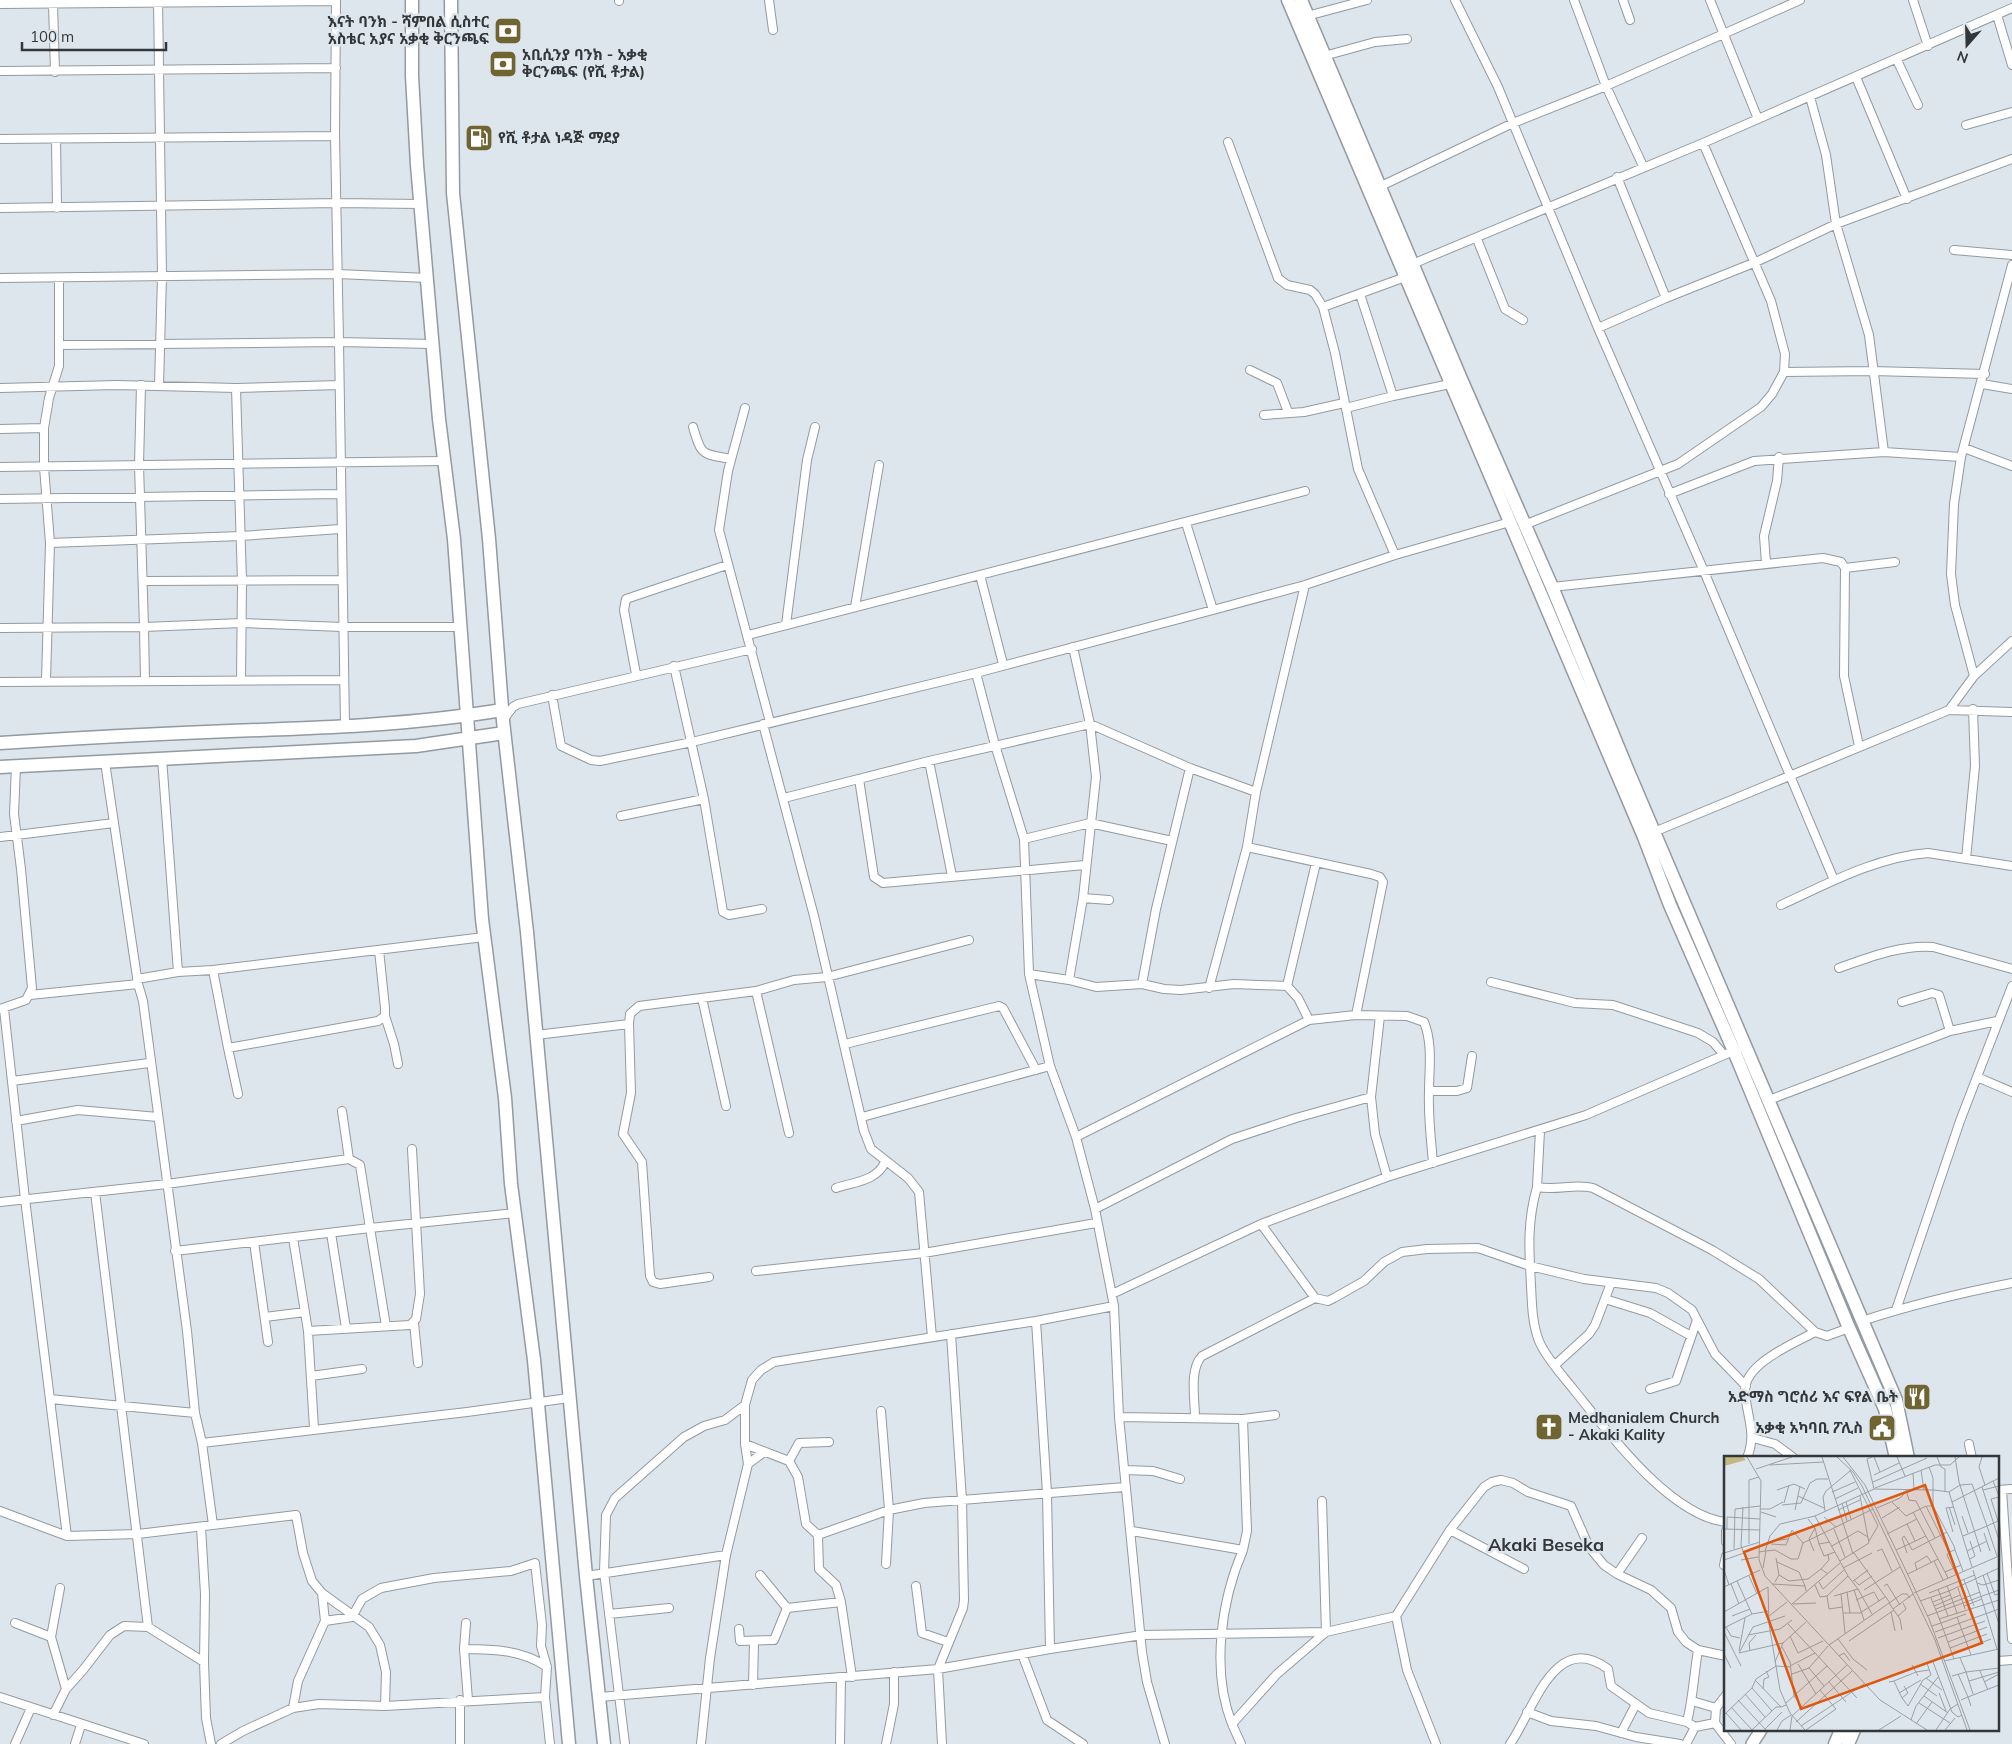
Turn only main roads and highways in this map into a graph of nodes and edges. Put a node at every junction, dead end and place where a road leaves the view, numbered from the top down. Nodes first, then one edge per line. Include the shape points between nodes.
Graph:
1 (412, 0) edge
2 (451, 0) edge
3 (1288, 0) edge
4 (1301, 0) edge
5 (1409, 271) junction
6 (468, 716) junction
7 (503, 721) junction
8 (470, 737) junction
9 (0, 743) edge
10 (0, 767) edge
11 (1735, 1050) junction
12 (1896, 1456) edge
13 (1908, 1456) edge
14 (1760, 1732) edge
15 (1840, 1732) edge
16 (1853, 1732) edge
17 (569, 1744) edge
18 (604, 1744) edge
19 (1752, 1744) edge
20 (1835, 1744) edge
21 (1848, 1744) edge

1 - 6 main road via 412,76 421,204
2 - 7 main road via 452,192 488,539
3 - 5 main road
4 - 5 main road via 1379,187
5 - 11 main road via 1450,384 1644,836 1670,905
5 - 11 main road via 1552,587 1654,832
6 - 7 main road
6 - 8 main road
6 - 9 main road via 345,726
7 - 8 main road
7 - 18 main road via 522,876
8 - 10 main road via 416,746
8 - 17 main road via 484,937 534,1360
11 - 12 main road via 1848,1328 1886,1409
11 - 13 main road via 1769,1100 1896,1400
14 - 19 main road
15 - 20 main road
16 - 21 main road

